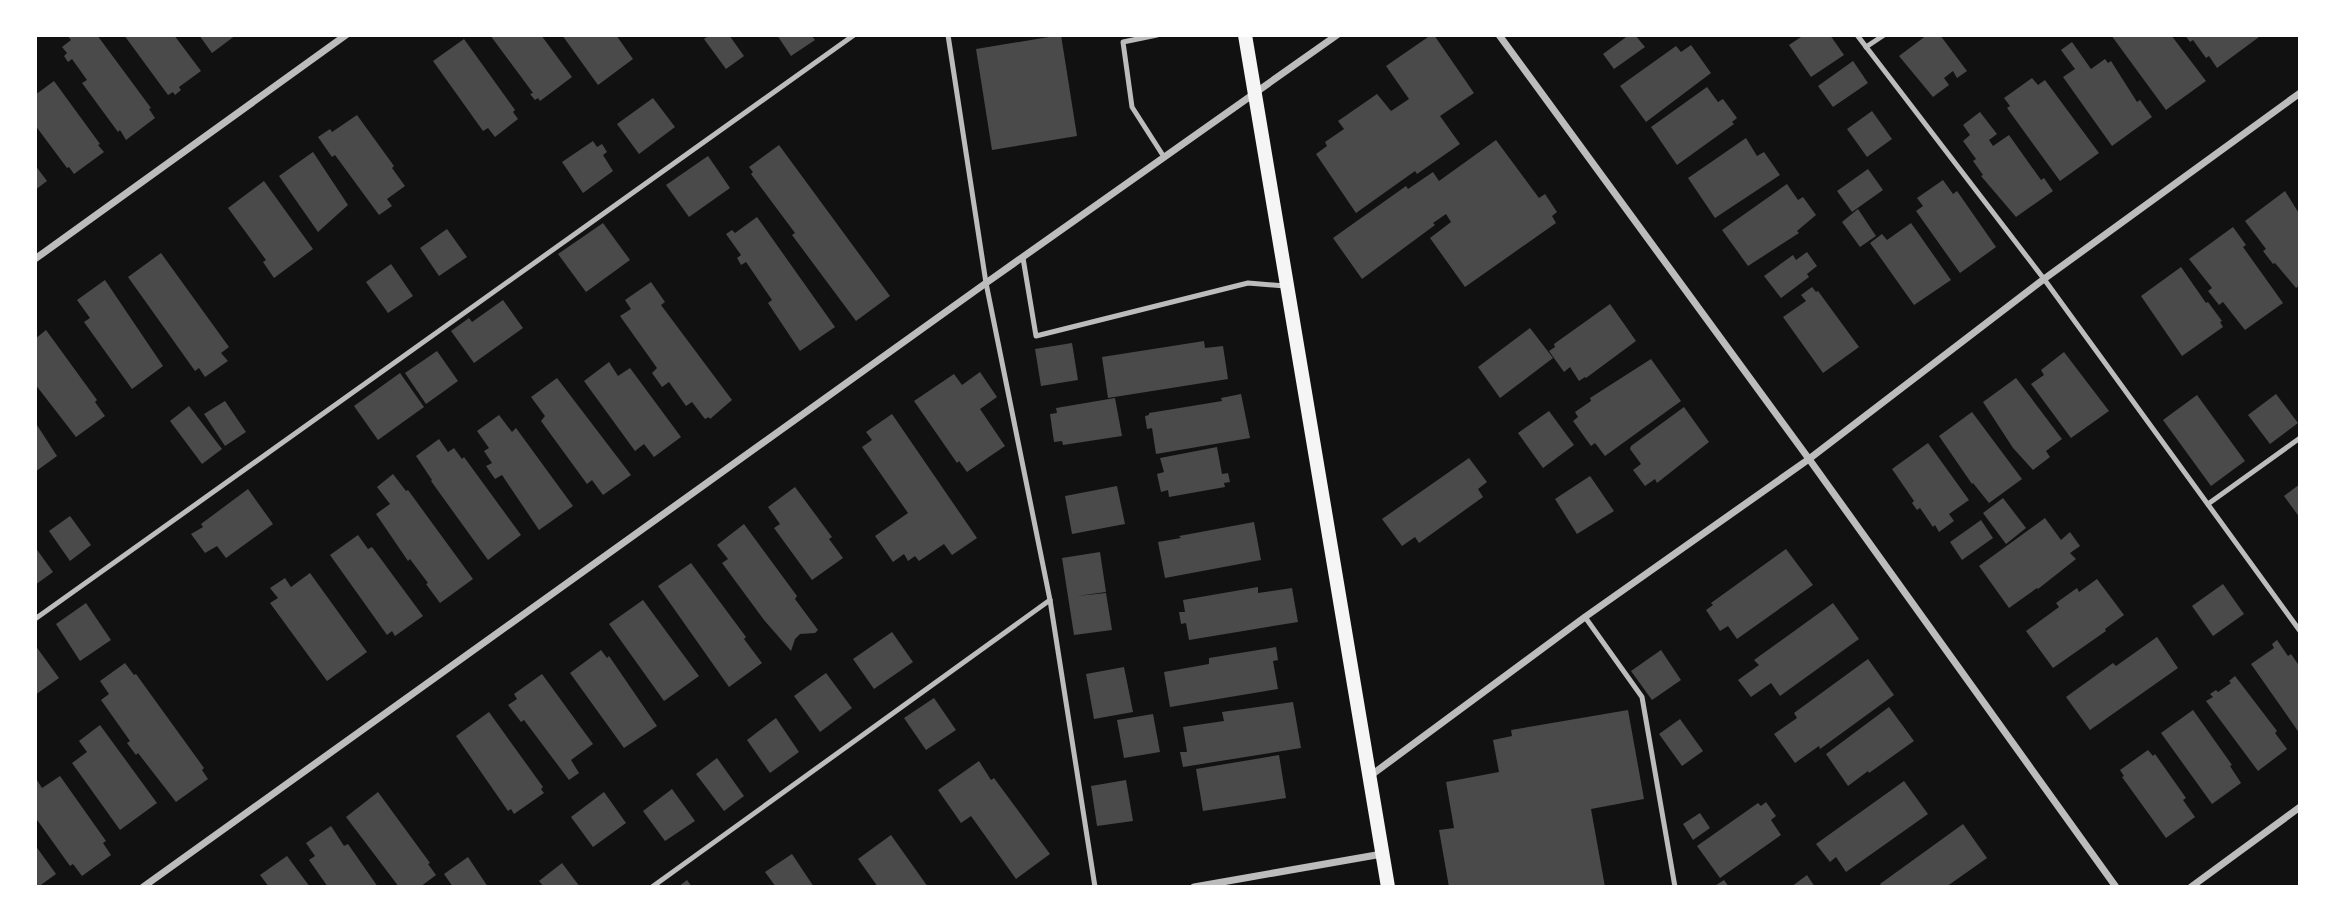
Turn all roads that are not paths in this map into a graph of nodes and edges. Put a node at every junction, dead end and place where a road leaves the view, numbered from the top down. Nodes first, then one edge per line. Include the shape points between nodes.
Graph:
1 (346, 35) edge
2 (854, 35) edge
3 (948, 35) edge
4 (1157, 35) edge
5 (1245, 35) edge
6 (1337, 35) edge
7 (1499, 35) edge
8 (1857, 35) edge
9 (1884, 35) edge
10 (1866, 47) junction
11 (1256, 93) junction
12 (2300, 93) edge
13 (1164, 157) junction
14 (1023, 258) junction
15 (35, 259) edge
16 (2044, 279) junction
17 (986, 283) junction
18 (1288, 287) junction
19 (2300, 438) edge
20 (1809, 459) junction
21 (2208, 504) junction
22 (1050, 600) junction
23 (1585, 617) junction
24 (35, 619) edge
25 (2300, 631) edge
26 (1369, 776) junction
27 (2300, 807) edge
28 (1382, 854) junction
29 (143, 887) edge
30 (652, 887) edge
31 (1095, 887) edge
32 (1194, 887) edge
33 (1388, 887) edge
34 (1675, 887) edge
35 (2116, 887) edge
36 (2191, 887) edge

1 - 15 street
2 - 24 lane
3 - 17 lane
4 - 13 lane via 1123,42 1132,107
5 - 11 main road
6 - 11 street
7 - 20 street
8 - 10 lane
9 - 10 lane
10 - 16 lane
11 - 13 street
11 - 18 main road
12 - 16 street
13 - 14 street
14 - 17 street
14 - 18 lane via 1036,336 1248,283
16 - 20 street
16 - 21 lane
17 - 22 lane
17 - 29 street
18 - 26 main road
19 - 21 lane
20 - 23 street
20 - 35 street
21 - 25 lane
22 - 30 lane
22 - 31 lane
23 - 26 street
23 - 34 lane via 1642,697
26 - 28 main road
27 - 36 street
28 - 32 street
28 - 33 main road

